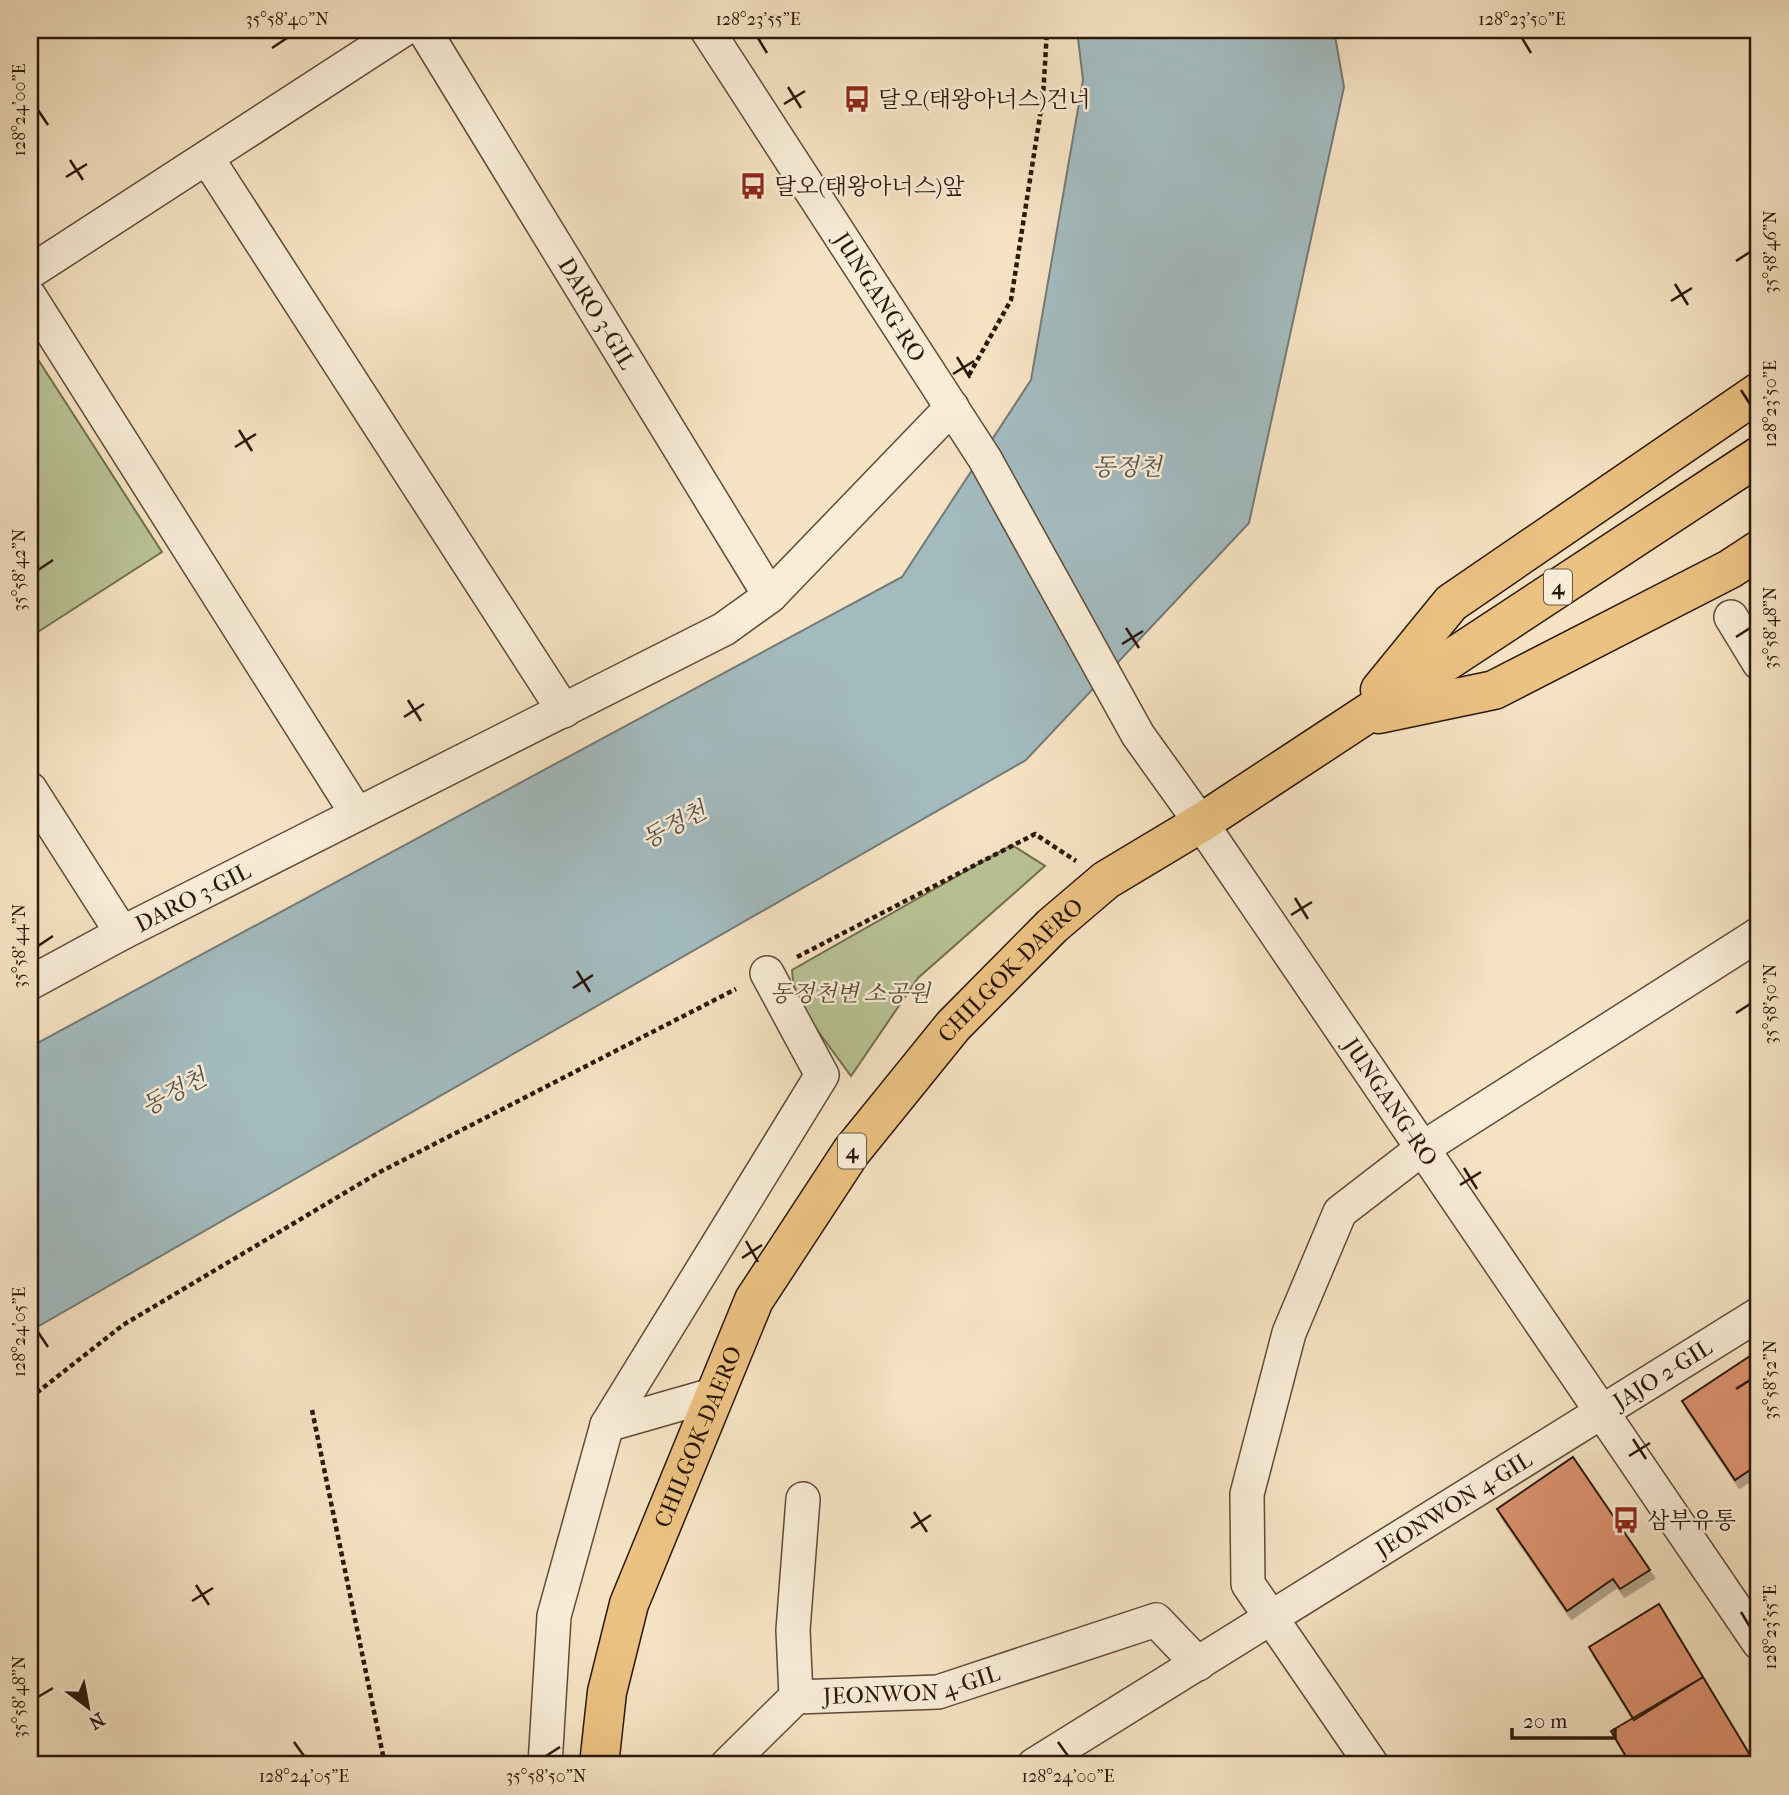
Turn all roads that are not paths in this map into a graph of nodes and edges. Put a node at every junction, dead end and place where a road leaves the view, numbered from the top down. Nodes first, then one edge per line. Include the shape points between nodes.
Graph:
1 (402, 30) edge
2 (424, 30) edge
3 (707, 30) edge
4 (207, 158) junction
5 (30, 272) edge
6 (30, 298) edge
7 (1759, 393) edge
8 (952, 407) junction
9 (1759, 456) edge
10 (1759, 550) edge
11 (770, 596) junction
12 (1731, 617) dead end
13 (1759, 663) edge
14 (564, 710) junction
15 (1356, 718) junction
16 (30, 789) edge
17 (357, 814) junction
18 (1201, 823) junction
19 (122, 933) junction
20 (1759, 934) edge
21 (767, 973) road end
22 (30, 983) edge
23 (1423, 1148) junction
24 (1759, 1314) edge
25 (712, 1395) junction
26 (1603, 1413) junction
27 (607, 1425) junction
28 (803, 1499) dead end
29 (1270, 1619) junction
30 (1759, 1643) edge
31 (1198, 1664) junction
32 (796, 1697) junction
33 (545, 1765) edge
34 (599, 1765) edge
35 (727, 1765) edge
36 (1034, 1765) edge
37 (1372, 1765) edge

1 - 4 street
2 - 11 street, DARO 3-GIL
3 - 8 street, JUNGANG-RO
4 - 5 street
4 - 14 street
6 - 17 street
7 - 15 main road via 1451,603
8 - 11 street, DARO 3-GIL
8 - 18 street, JUNGANG-RO via 1138,735
9 - 15 main road, CHILGOK-DAERO / 4
10 - 15 main road via 1494,690
11 - 14 street, DARO 3-GIL via 724,629
12 - 13 street
14 - 17 street, DARO 3-GIL
15 - 18 main road, CHILGOK-DAERO / 4
16 - 19 street
17 - 19 street, DARO 3-GIL
18 - 23 street, JUNGANG-RO
18 - 25 main road, CHILGOK-DAERO / 4 via 1106,880 1052,926 953,1026 851,1152 754,1300
19 - 22 street, DARO 3-GIL
20 - 23 street
21 - 27 street via 822,1075
23 - 26 street, JUNGANG-RO
23 - 29 street via 1340,1212 1289,1333 1247,1494 1248,1584
24 - 26 street, JAJO 2-GIL
25 - 27 street
25 - 34 main road, CHILGOK-DAERO / 4 via 629,1604 607,1692
26 - 29 street, JEONWON 4-GIL
26 - 30 street, JUNGANG-RO
27 - 33 street via 554,1616
28 - 32 street, JEONWON 4-GIL via 793,1630
29 - 31 street, JEONWON 4-GIL
29 - 37 street
31 - 32 street, JEONWON 4-GIL via 1156,1620 938,1692
31 - 36 street, JEONWON 4-GIL
32 - 35 street

